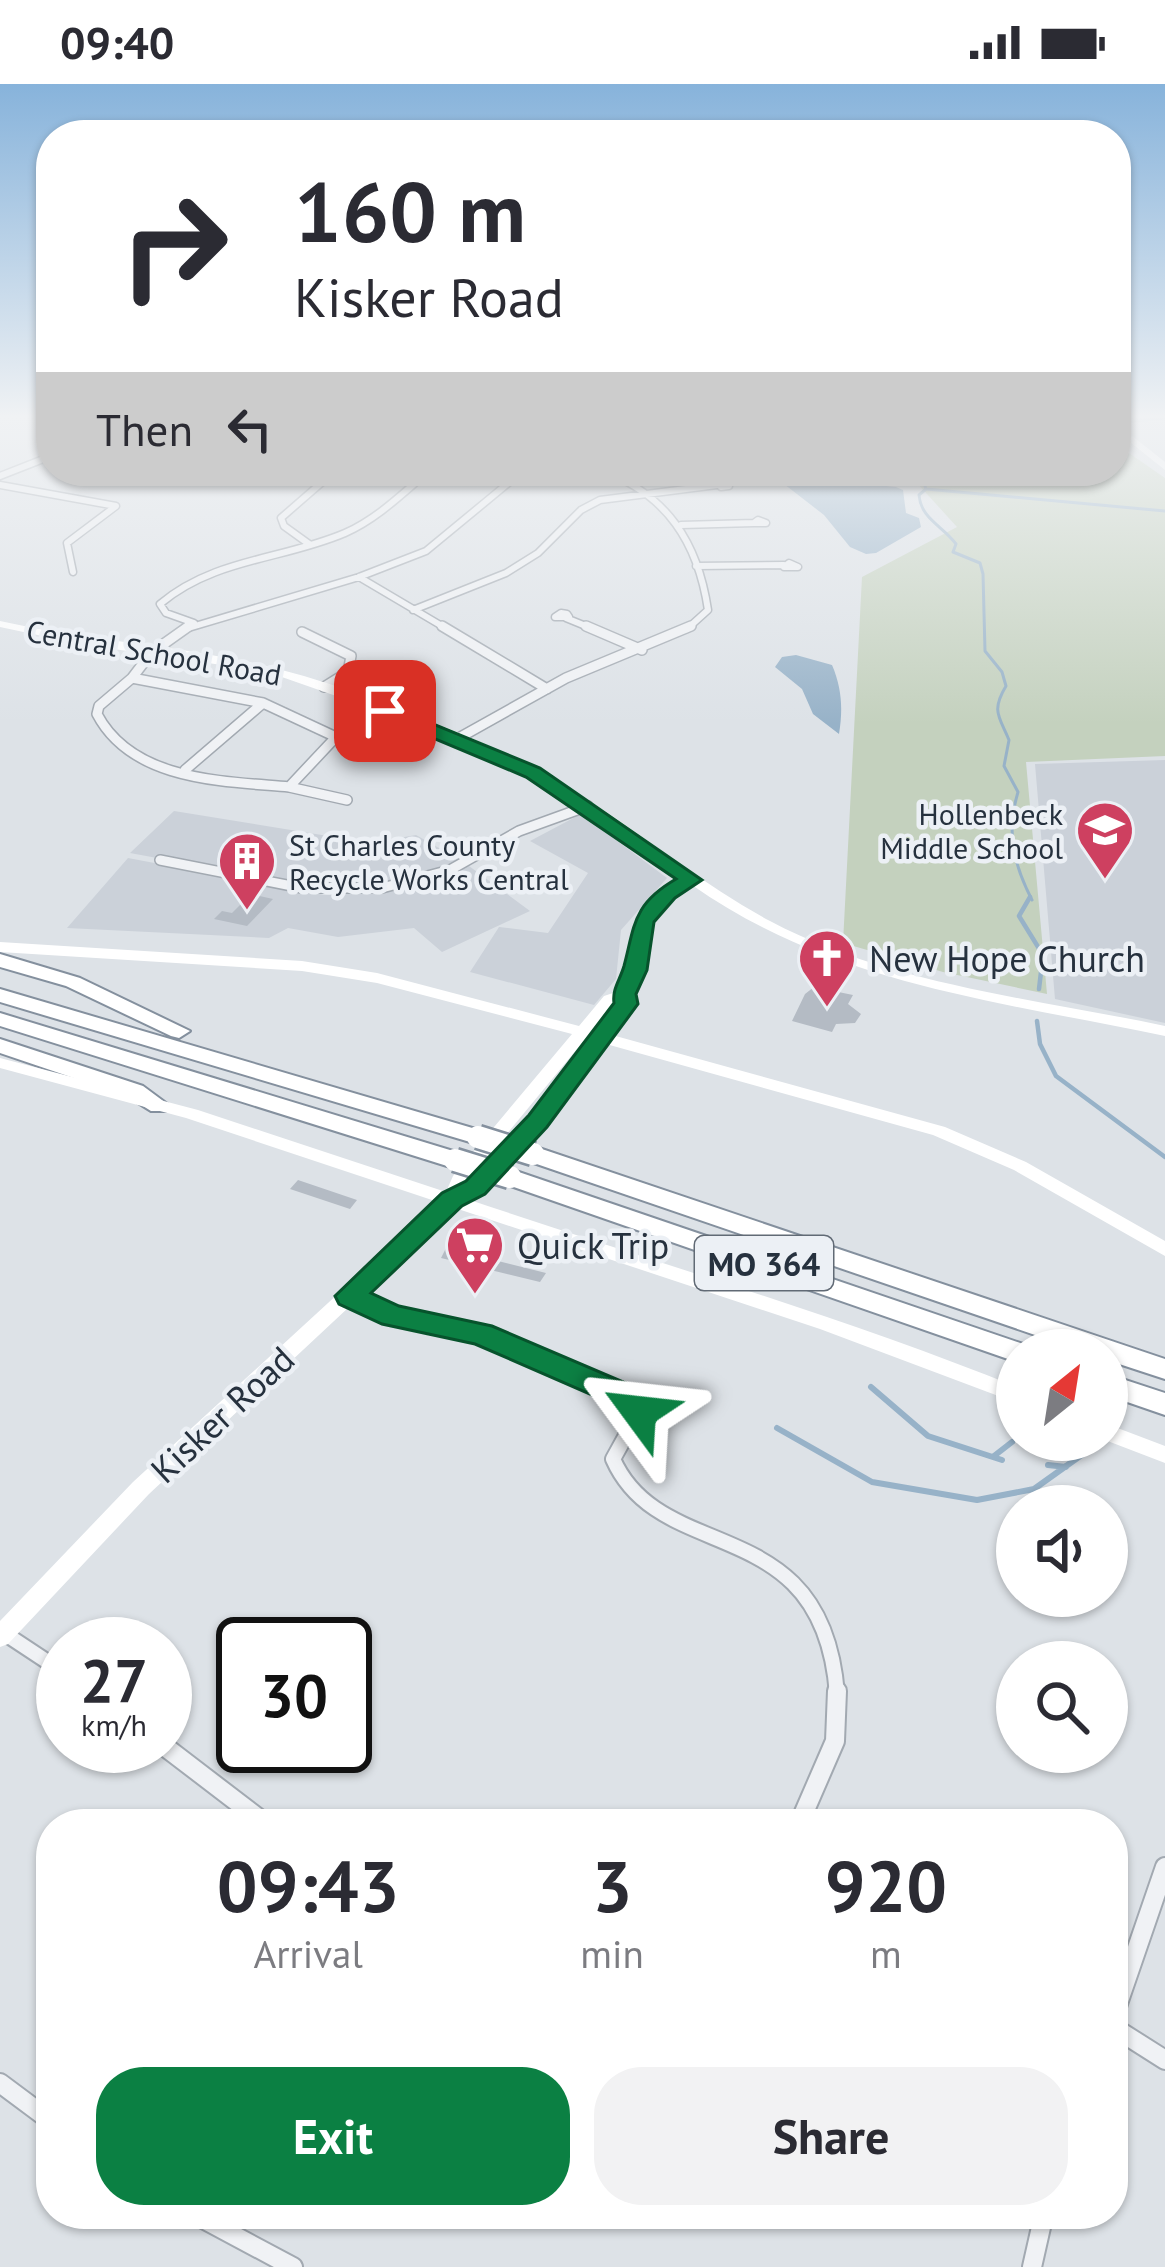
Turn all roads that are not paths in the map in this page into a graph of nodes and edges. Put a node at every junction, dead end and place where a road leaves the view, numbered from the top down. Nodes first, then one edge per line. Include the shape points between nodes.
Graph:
1 (97, 520) edge
2 (281, 520) edge
3 (370, 520) edge
4 (467, 520) edge
5 (573, 520) edge
6 (676, 520) edge
7 (754, 523) dead end
8 (681, 525) junction
9 (309, 544) junction
10 (784, 565) dead end
11 (696, 566) junction
12 (73, 572) dead end
13 (359, 577) junction
14 (413, 610) junction
15 (566, 618) dead end
16 (194, 623) junction
17 (0, 624) edge
18 (302, 632) dead end
19 (157, 650) junction
20 (642, 650) junction
21 (132, 678) junction
22 (324, 687) junction
23 (547, 689) junction
24 (263, 703) junction
25 (457, 739) junction
26 (185, 770) junction
27 (289, 788) junction
28 (347, 800) dead end
29 (588, 806) junction
30 (160, 860) dead end
31 (691, 880) junction
32 (0, 946) edge
33 (0, 960) edge
34 (624, 994) junction
35 (0, 995) edge
36 (0, 1019) edge
37 (583, 1030) junction
38 (1165, 1031) edge
39 (604, 1035) junction
40 (0, 1046) edge
41 (0, 1063) edge
42 (309, 1084) junction
43 (159, 1106) junction
44 (452, 1200) junction
45 (1165, 1249) edge
46 (350, 1296) junction
47 (996, 1345) edge
48 (1165, 1366) edge
49 (996, 1387) edge
50 (1128, 1391) edge
51 (1165, 1404) edge
52 (1128, 1441) edge
53 (1165, 1456) edge
54 (2, 1635) edge
55 (36, 1656) edge
56 (192, 1767) edge
57 (246, 1809) edge
58 (805, 1809) edge
59 (1165, 1867) edge
60 (1128, 1974) edge
61 (1128, 2037) edge
62 (1165, 2060) edge
63 (0, 2083) edge
64 (36, 2110) edge
65 (222, 2229) edge
66 (1041, 2229) edge
67 (293, 2267) edge
68 (1032, 2267) edge

1 - 12 street via 67,542
2 - 9 street
3 - 9 street
4 - 13 street via 439,544
5 - 14 street via 506,574
6 - 8 street
7 - 8 street
8 - 11 street
9 - 16 street via 213,570 160,604
10 - 11 street
11 - 20 street via 707,597 703,620
13 - 14 street
13 - 16 street
14 - 23 street
15 - 20 street
16 - 19 street
17 - 19 main road, Central School Road
18 - 22 street via 351,656 348,672
19 - 21 street
19 - 22 main road, Central School Road via 242,662
20 - 23 street
21 - 24 street
21 - 26 street via 99,706 98,722 129,757
22 - 25 main road, Central School Road
23 - 25 street
24 - 26 street
24 - 27 street via 336,737
25 - 29 main road, Central School Road
26 - 27 street
27 - 28 street
29 - 30 street via 519,831 450,870 382,888 318,890
29 - 31 main road, Central School Road
31 - 34 main road, Kisker Road via 643,920
31 - 38 main road, Central School Road via 776,931 868,968
32 - 37 main road via 340,971
33 - 42 highway via 74,982
34 - 37 main road, Kisker Road
34 - 39 main road, Kisker Road via 626,1004
35 - 42 highway, MO 364
36 - 47 highway, MO 364, bridge via 510,1178
37 - 39 main road
37 - 44 main road, Kisker Road via 459,1180
39 - 44 main road, Kisker Road via 538,1121 476,1188
39 - 45 main road via 939,1131 1020,1166
40 - 43 highway
41 - 43 main road
42 - 48 highway, MO 364, bridge
43 - 44 main road
44 - 46 main road, Kisker Road
44 - 49 main road
46 - 54 main road, Kisker Road via 142,1488
46 - 58 street via 393,1316 481,1334 637,1406 613,1460 621,1481 668,1514 776,1566 800,1588 825,1633 837,1732
50 - 51 highway
52 - 53 main road
54 - 55 street
56 - 57 street
59 - 60 street
61 - 62 street
63 - 64 street
65 - 67 street
66 - 68 street

